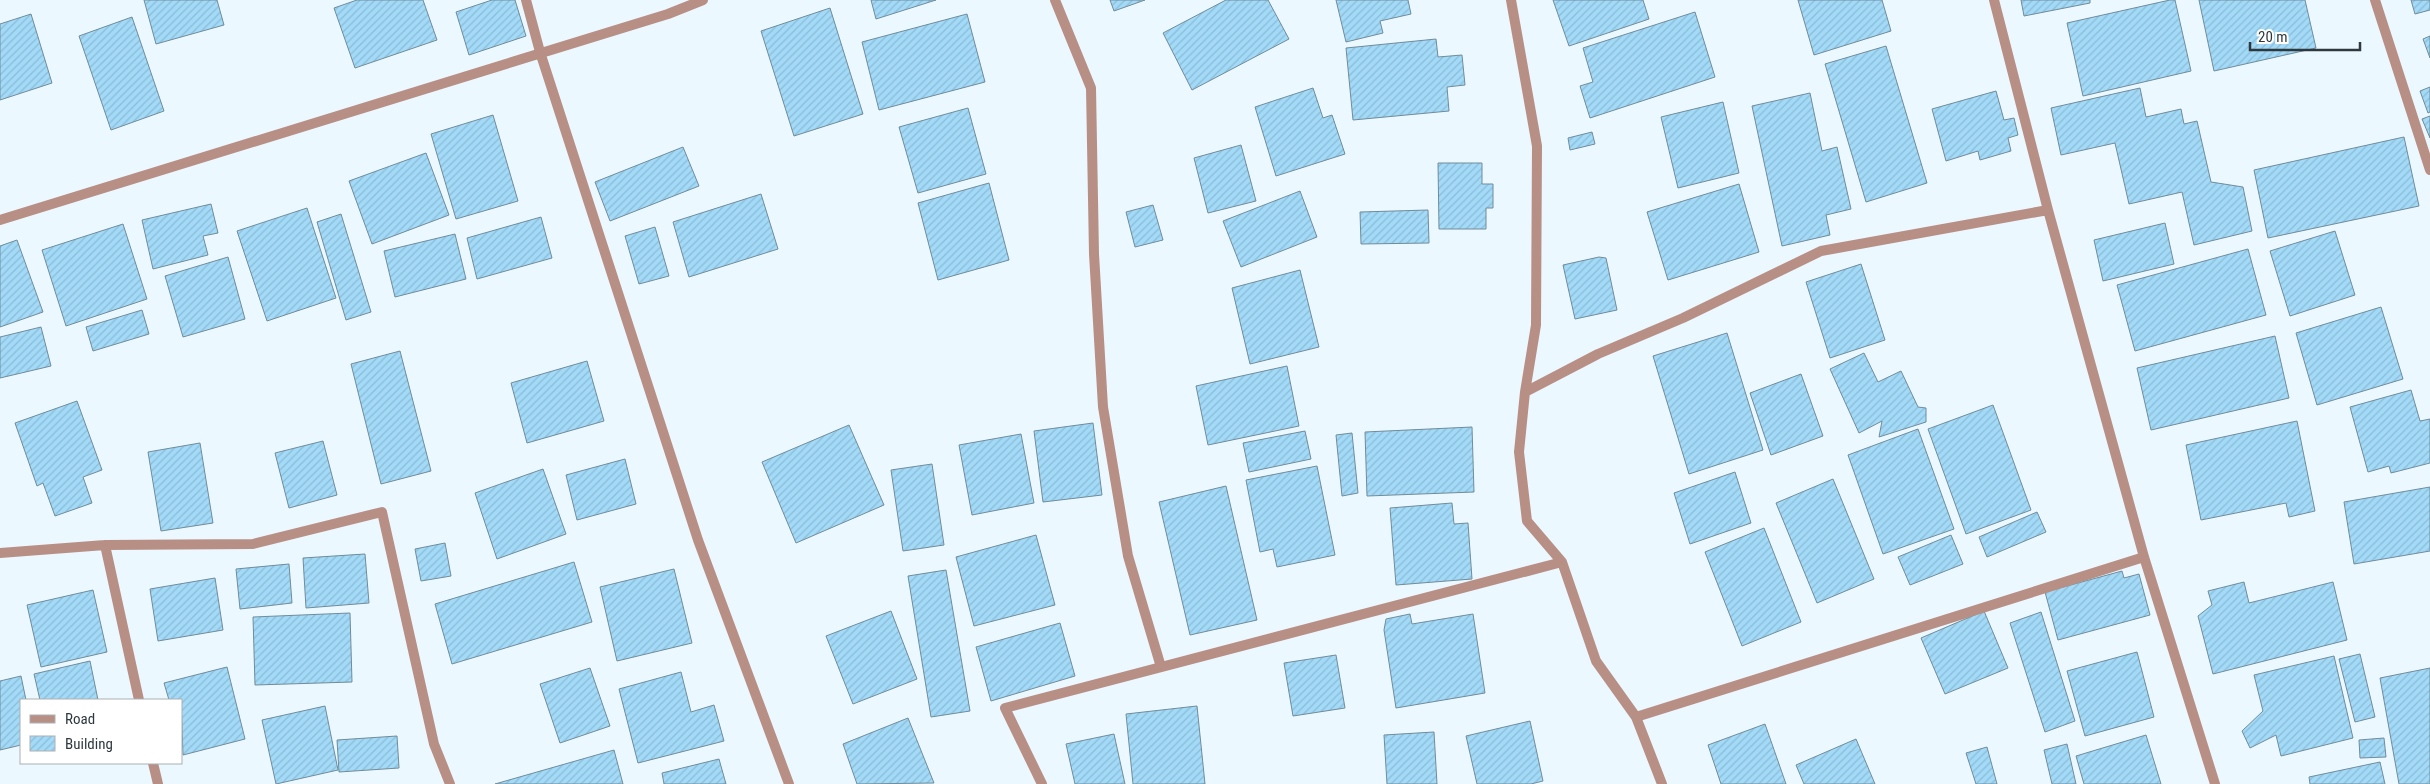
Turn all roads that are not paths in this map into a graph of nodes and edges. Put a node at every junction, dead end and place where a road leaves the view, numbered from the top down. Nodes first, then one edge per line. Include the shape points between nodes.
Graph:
1 (526, 0) edge
2 (703, 0) edge
3 (1055, 0) edge
4 (1511, 0) edge
5 (1994, 0) edge
6 (2375, 0) edge
7 (540, 52) junction
8 (2430, 170) edge
9 (2048, 210) junction
10 (0, 220) edge
11 (1525, 392) junction
12 (105, 545) junction
13 (0, 553) edge
14 (2144, 557) junction
15 (1562, 562) junction
16 (1161, 666) junction
17 (139, 699) edge
18 (1636, 717) junction
19 (153, 764) edge
20 (158, 784) edge
21 (450, 784) edge
22 (789, 784) edge
23 (1042, 784) edge
24 (1662, 784) edge
25 (2215, 784) edge

1 - 7 street
2 - 7 street via 668,14
3 - 16 street via 1091,88 1094,254 1103,407 1128,556
4 - 11 street via 1538,146 1536,325
5 - 9 street
6 - 8 street
7 - 10 street
7 - 22 street via 698,540
9 - 11 street via 1821,251 1682,318 1598,354
9 - 14 street
11 - 15 street via 1519,452 1527,521
12 - 13 street
12 - 17 street
12 - 21 street via 253,544 382,512 434,744
14 - 18 street
14 - 25 street
15 - 16 street
15 - 18 street via 1596,662
16 - 23 street via 1005,708
18 - 24 street
19 - 20 street

